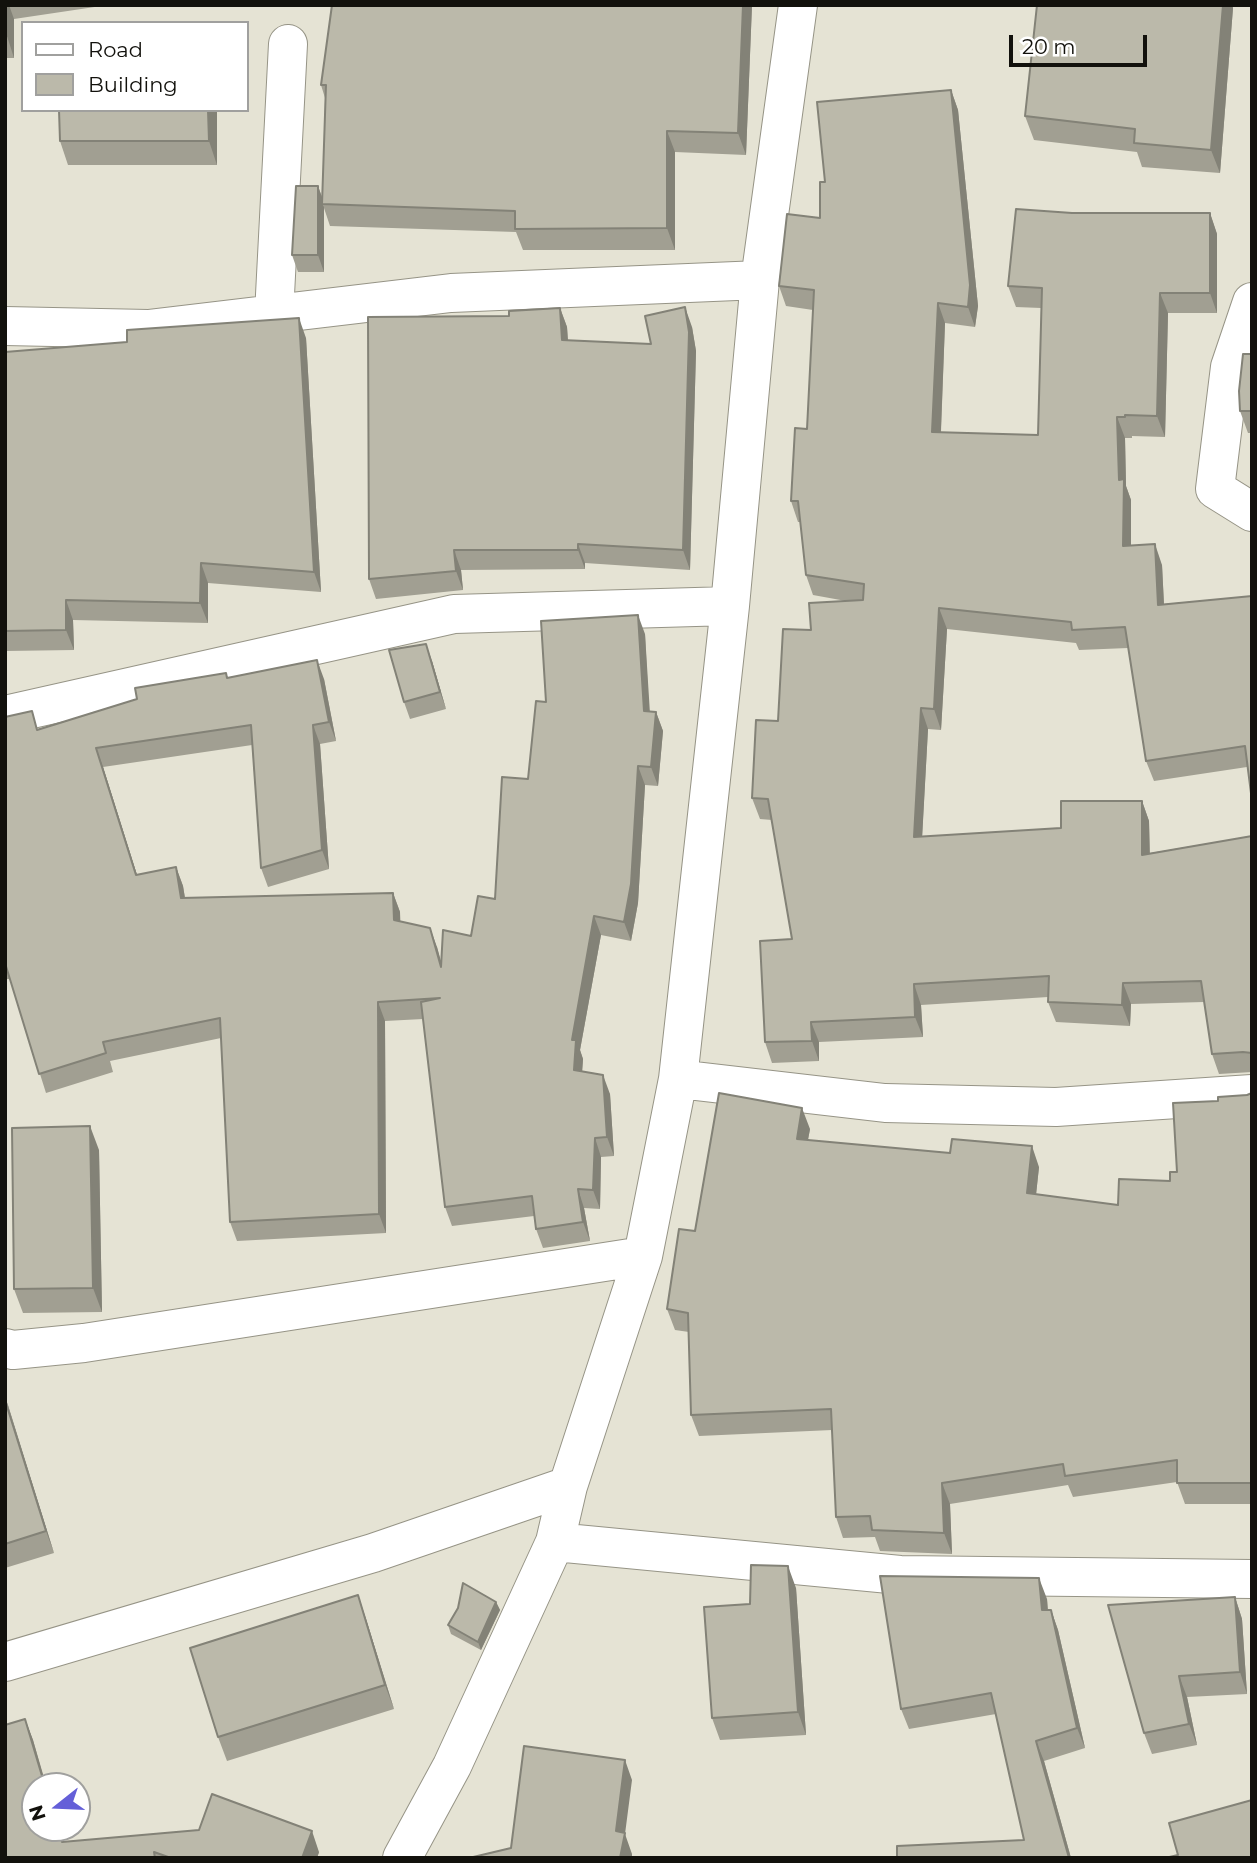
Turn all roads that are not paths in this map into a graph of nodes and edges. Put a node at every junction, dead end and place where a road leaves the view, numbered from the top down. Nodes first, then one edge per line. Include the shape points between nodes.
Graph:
1 (798, 5) edge
2 (288, 44) dead end
3 (760, 280) junction
4 (1252, 302) edge
5 (274, 314) junction
6 (5, 326) edge
7 (1252, 512) edge
8 (730, 606) junction
9 (5, 715) edge
10 (678, 1079) junction
11 (1252, 1094) edge
12 (643, 1256) junction
13 (5, 1348) edge
14 (568, 1486) junction
15 (555, 1542) junction
16 (1252, 1579) edge
17 (5, 1662) edge
18 (401, 1858) edge

1 - 3 street
2 - 5 street
3 - 5 street via 452,293
3 - 8 street
4 - 7 street via 1230,367 1215,489
5 - 6 street via 148,330
8 - 9 street via 454,614
8 - 10 street
10 - 11 street via 885,1102 1016,1106
10 - 12 street
12 - 13 street via 84,1343
12 - 14 street
14 - 15 street
14 - 17 street via 373,1553
15 - 16 street via 900,1575
15 - 18 street via 452,1766

